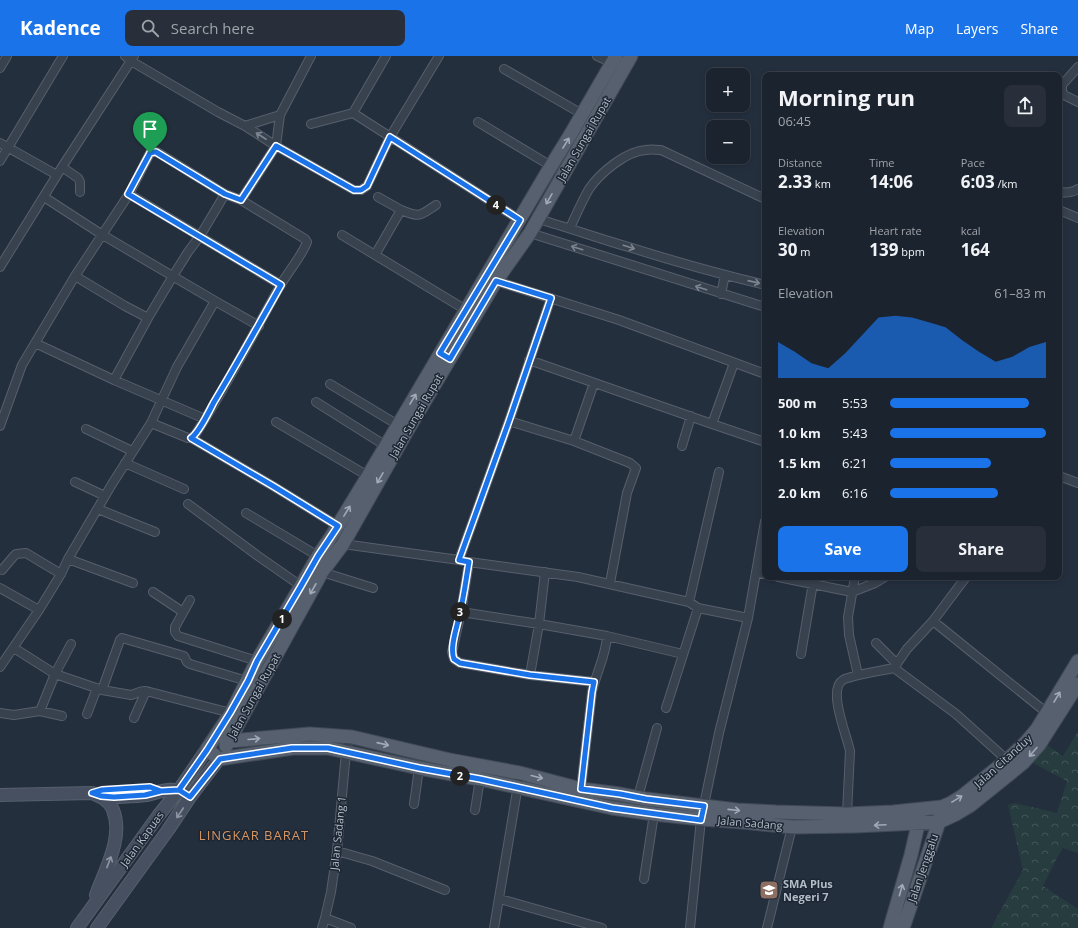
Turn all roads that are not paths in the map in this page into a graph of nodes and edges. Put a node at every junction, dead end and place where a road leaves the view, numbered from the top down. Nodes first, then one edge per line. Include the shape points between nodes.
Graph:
1 (7, 56) edge
2 (63, 56) edge
3 (311, 56) edge
4 (386, 56) edge
5 (439, 56) edge
6 (598, 56) edge
7 (631, 56) edge
8 (130, 58) edge
9 (614, 60) edge
10 (1078, 67) edge
11 (0, 68) edge
12 (504, 69) dead end
13 (1078, 102) edge
14 (353, 113) junction
15 (582, 114) junction
16 (280, 115) junction
17 (478, 122) dead end
18 (311, 124) dead end
19 (245, 126) junction
20 (390, 137) junction
21 (0, 143) edge
22 (276, 146) junction
23 (8, 148) junction
24 (0, 161) edge
25 (551, 166) junction
26 (62, 167) junction
27 (57, 175) junction
28 (1078, 189) edge
29 (80, 192) dead end
30 (1062, 192) edge
31 (128, 194) junction
32 (225, 194) junction
33 (44, 197) junction
34 (378, 197) dead end
35 (762, 199) edge
36 (241, 200) junction
37 (436, 205) dead end
38 (402, 210) junction
39 (1062, 211) edge
40 (1078, 218) edge
41 (538, 219) junction
42 (520, 220) junction
43 (570, 228) junction
44 (530, 233) junction
45 (101, 234) junction
46 (342, 235) dead end
47 (200, 236) junction
48 (375, 255) junction
49 (0, 267) edge
50 (725, 275) junction
51 (75, 276) junction
52 (173, 276) junction
53 (496, 281) junction
54 (762, 284) edge
55 (281, 285) junction
56 (721, 294) junction
57 (551, 298) junction
58 (215, 301) junction
59 (762, 306) edge
60 (466, 310) junction
61 (148, 318) junction
62 (259, 326) junction
63 (35, 343) junction
64 (445, 356) junction
65 (530, 360) junction
66 (734, 363) junction
67 (762, 373) edge
68 (114, 380) junction
69 (594, 383) junction
70 (330, 384) dead end
71 (162, 400) junction
72 (316, 402) dead end
73 (691, 416) junction
74 (205, 419) junction
75 (509, 421) junction
76 (276, 422) dead end
77 (151, 423) junction
78 (712, 424) junction
79 (398, 425) junction
80 (0, 426) edge
81 (86, 429) dead end
82 (191, 438) junction
83 (574, 441) junction
84 (762, 441) edge
85 (386, 446) junction
86 (682, 446) dead end
87 (132, 452) junction
88 (125, 463) junction
89 (719, 472) dead end
90 (368, 476) junction
91 (1062, 477) edge
92 (75, 482) dead end
93 (1078, 483) edge
94 (184, 489) dead end
95 (105, 496) junction
96 (188, 504) dead end
97 (98, 509) junction
98 (246, 513) dead end
99 (334, 531) junction
100 (155, 532) dead end
101 (762, 538) edge
102 (343, 544) junction
103 (318, 556) junction
104 (68, 559) junction
105 (459, 560) junction
106 (469, 562) junction
107 (2, 570) dead end
108 (322, 572) junction
109 (545, 572) junction
110 (756, 572) junction
111 (762, 573) edge
112 (61, 574) junction
113 (854, 580) edge
114 (880, 580) edge
115 (964, 580) edge
116 (814, 581) edge
117 (133, 583) dead end
118 (610, 583) junction
119 (301, 586) junction
120 (0, 588) edge
121 (373, 588) dead end
122 (153, 592) dead end
123 (852, 592) junction
124 (190, 600) dead end
125 (689, 602) junction
126 (698, 608) junction
127 (40, 610) junction
128 (183, 612) junction
129 (460, 612) junction
130 (748, 618) junction
131 (933, 621) junction
132 (539, 624) junction
133 (607, 636) junction
134 (876, 643) dead end
135 (71, 644) dead end
136 (14, 648) junction
137 (683, 654) junction
138 (801, 654) dead end
139 (257, 661) junction
140 (1078, 661) edge
141 (895, 666) junction
142 (0, 667) edge
143 (55, 674) junction
144 (530, 675) junction
145 (858, 675) junction
146 (248, 681) junction
147 (594, 682) junction
148 (1078, 684) edge
149 (100, 689) junction
150 (146, 691) junction
151 (666, 708) dead end
152 (40, 711) junction
153 (0, 713) edge
154 (230, 713) junction
155 (1047, 713) junction
156 (87, 714) dead end
157 (62, 716) dead end
158 (134, 718) dead end
159 (657, 728) dead end
160 (217, 734) junction
161 (348, 737) junction
162 (229, 741) junction
163 (207, 750) junction
164 (346, 752) junction
165 (220, 759) junction
166 (1008, 760) junction
167 (419, 768) junction
168 (520, 773) junction
169 (480, 779) junction
170 (517, 788) junction
171 (581, 789) junction
172 (179, 790) junction
173 (0, 795) edge
174 (97, 795) junction
175 (190, 797) junction
176 (638, 798) junction
177 (414, 804) dead end
178 (704, 806) junction
179 (942, 807) junction
180 (475, 810) dead end
181 (920, 810) junction
182 (654, 814) junction
183 (847, 814) junction
184 (701, 820) junction
185 (939, 822) junction
186 (919, 823) junction
187 (792, 827) junction
188 (337, 851) junction
189 (644, 879) dead end
190 (445, 890) dead end
191 (500, 899) junction
192 (90, 911) junction
193 (325, 918) junction
194 (593, 927) edge
195 (905, 927) edge
196 (77, 928) edge
197 (97, 928) edge
198 (322, 928) edge
199 (350, 928) edge
200 (494, 928) edge
201 (602, 928) edge
202 (690, 928) edge
203 (767, 928) edge
204 (890, 928) edge

1 - 11 street
2 - 23 street
3 - 16 street
4 - 14 street
5 - 20 street
6 - 9 street
7 -> 41 main road, Jalan Sungai Rupat
8 - 19 street
8 - 26 street
9 - 15 main road, Jalan Sungai Rupat
10 - 13 street via 1062,85 1064,95
12 - 15 street
14 - 18 street
14 - 20 street
25 -> 15 main road, Jalan Sungai Rupat
16 - 19 street
16 - 22 street
17 - 25 street
22 -> 19 street
20 - 22 street via 367,186 361,190 354,190
20 - 42 street
21 - 23 street
22 - 36 street
23 - 24 street
23 - 27 street
25 - 42 main road, Jalan Sungai Rupat
26 - 27 street
26 - 29 street via 78,178
27 - 33 street
28 - 30 street
31 - 32 street via 150,153 156,152
31 - 45 street
31 - 47 street
32 - 36 street
32 - 47 street
33 - 45 street
33 - 49 street
34 - 38 street
35 - 43 street via 661,150 645,150 626,156 606,171 590,188
36 - 55 street via 306,241
37 - 38 street via 420,215
38 - 48 street
39 - 40 street
41 - 43 street
41 - 44 main road, Jalan Sungai Rupat
42 - 60 main road, Jalan Sungai Rupat
43 -> 50 street
44 - 53 main road, Jalan Sungai Rupat
56 -> 44 street
45 - 51 street
45 - 52 street
46 - 48 street
47 - 52 street
47 - 55 street
48 - 60 street
50 -> 54 street
50 - 56 street
51 - 61 street
51 - 63 street
52 - 58 street
52 - 61 street
53 - 57 street
53 - 64 main road, Jalan Sungai Rupat
55 - 62 street
56 - 59 street
57 - 65 street
57 - 66 street via 619,320
58 - 62 street
58 - 71 street via 177,367
60 - 64 main road, Jalan Sungai Rupat
61 - 68 street
62 - 74 street
63 - 68 street
63 - 80 street via 22,365
79 -> 64 main road, Jalan Sungai Rupat
64 -> 102 main road, Jalan Sungai Rupat via 407,431
65 - 69 street
65 - 75 street
66 - 67 street
66 - 78 street
68 - 71 street
69 - 73 street
69 - 83 street
70 - 79 street
71 - 74 street
71 - 77 street
72 - 85 street
73 - 78 street
73 - 86 street
74 - 82 street
75 - 83 street
75 - 105 street
76 - 90 street
77 - 82 street
77 - 87 street
78 - 84 street
79 - 85 main road, Jalan Sungai Rupat
81 - 87 street
82 - 99 street via 273,486
83 - 118 street via 630,463 636,468 627,493
85 - 90 main road, Jalan Sungai Rupat
87 - 88 street
88 - 94 street
88 - 95 street
89 - 125 street
99 -> 90 main road, Jalan Sungai Rupat
91 - 93 street
92 - 95 street
95 - 97 street
96 - 119 street
97 - 100 street
97 - 104 street
98 - 103 street
99 - 102 street
99 - 103 main road, Jalan Sungai Rupat
101 - 110 street
102 - 105 street
102 - 108 main road, Jalan Sungai Rupat
103 - 119 main road, Jalan Sungai Rupat
104 - 112 street
104 - 117 street
105 - 106 street
106 - 109 street
106 - 129 street
107 - 112 street via 16,554 26,553
108 - 121 street
108 -> 162 main road, Jalan Sungai Rupat
109 - 118 street
109 - 132 street
110 - 111 street
110 - 130 street
112 - 127 street
113 - 123 street
114 - 123 street
115 - 131 street
116 - 123 street
116 - 138 street
118 - 125 street
119 - 139 main road, Jalan Sungai Rupat
120 - 127 street
122 - 128 street
123 - 145 street via 848,617 849,635
124 - 128 street
125 - 126 street
126 - 130 street
126 - 137 street
127 - 136 street
128 - 139 street via 175,627 178,636
129 - 132 street
129 - 144 street via 452,652 456,661
130 - 178 street via 719,733
131 - 141 street
131 - 155 street
132 - 133 street
132 - 144 street
133 - 137 street
133 - 147 street via 605,654
134 - 141 street
135 - 143 street
136 - 142 street
136 - 143 street
137 - 151 street
139 - 146 main road, Jalan Sungai Rupat
155 -> 140 main road, Jalan Citanduy
141 - 145 street
141 - 166 street via 956,714
143 - 149 street
143 - 152 street
144 - 147 street
145 - 183 street via 843,680 836,689 838,708 850,750
146 - 149 street via 190,664 184,656 122,638
146 - 154 main road, Jalan Sungai Rupat
147 - 171 street
148 -> 185 main road, Jalan Citanduy via 1039,745 1023,763 971,805
149 - 150 street via 131,696 140,690
149 - 156 street
150 - 154 street
150 - 158 street
152 - 153 street via 14,715
152 - 157 street
154 - 160 main road, Jalan Sungai Rupat
155 - 166 main road, Jalan Citanduy via 1037,729
159 - 176 street
160 - 162 main road
160 - 163 main road, Jalan Sungai Rupat
162 -> 161 main road, Jalan Citanduy via 310,734
161 - 164 street, Jalan Sadang 1
161 -> 168 main road, Jalan Citanduy
162 - 165 main road, Jalan Sungai Rupat
163 - 165 main road
163 - 172 street, Jalan Kapuas
164 - 165 main road, Jalan Sadang via 328,748 292,748
164 - 167 main road, Jalan Sadang
164 - 188 street, Jalan Sadang 1
165 - 175 street, Jalan Kapuas
179 -> 166 main road, Jalan Citanduy via 961,797
167 - 169 main road, Jalan Sadang
167 - 177 street
168 - 170 street
168 -> 171 main road, Jalan Citanduy
169 - 170 main road, Jalan Sadang
169 - 180 street
170 - 182 main road, Jalan Sadang
170 - 191 street
171 - 176 main road, Jalan Citanduy
172 - 174 street via 161,791 150,787 102,790
172 - 175 street
172 - 192 street, Jalan Kapuas
173 - 174 street
192 -> 174 street via 116,842 116,818 113,809
175 -> 197 street, Jalan Kapuas
176 - 178 main road, Jalan Citanduy
178 -> 183 main road, Jalan Citanduy via 737,810
178 - 184 street
179 - 181 main road, Jalan Citanduy
179 - 185 main road, Jalan Jenggalu
181 - 183 main road, Jalan Citanduy
181 - 186 main road, Jalan Jenggalu
182 - 184 main road, Jalan Sadang
182 - 189 street
184 - 187 main road, Jalan Sadang
184 - 202 street
185 - 186 main road, Jalan Citanduy
185 - 195 main road, Jalan Jenggalu
186 -> 187 main road, Jalan Sadang
204 -> 186 main road, Jalan Jenggalu
187 - 203 street
188 - 190 street via 372,861
188 - 193 street, Jalan Sadang 1
191 - 194 street
191 - 200 street
192 - 196 street, Jalan Kapuas
193 - 198 street, Jalan Sadang 1
193 - 199 street
194 - 201 street

